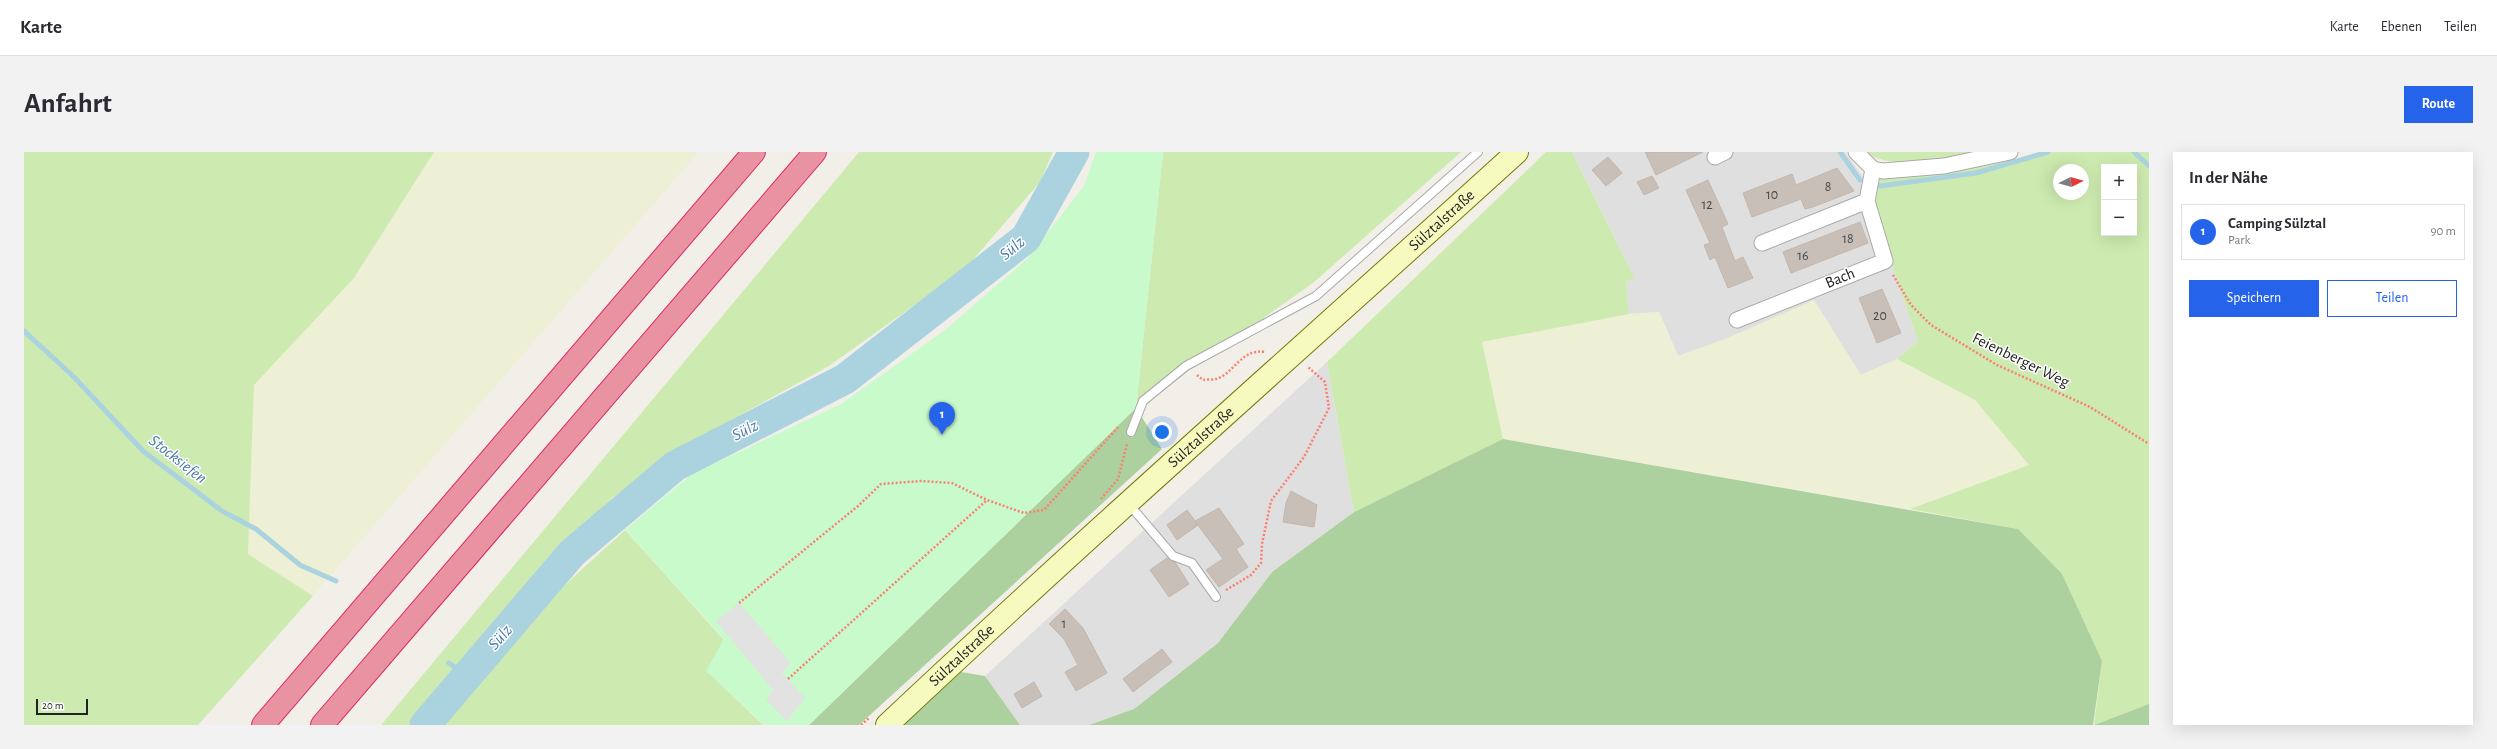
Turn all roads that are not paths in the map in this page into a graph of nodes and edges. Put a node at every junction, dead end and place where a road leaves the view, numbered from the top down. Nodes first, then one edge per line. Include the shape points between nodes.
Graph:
1 (754, 152) edge
2 (815, 152) edge
3 (1478, 152) edge
4 (1517, 152) edge
5 (1856, 152) edge
6 (2010, 152) edge
7 (1873, 169) junction
8 (1867, 201) junction
9 (1762, 243) dead end
10 (1737, 320) dead end
11 (1131, 432) dead end
12 (1127, 503) junction
13 (1216, 597) road end
14 (263, 725) edge
15 (322, 725) edge
16 (887, 725) edge

1 - 14 highway
2 - 15 highway
3 - 11 lane via 1316,296 1186,366 1143,401
4 - 12 main road, Sülztalstraße
5 - 7 street
6 - 7 street via 1944,166 1883,171
7 - 8 street
8 - 9 street
8 - 10 street, Bach via 1885,260
12 - 13 lane via 1173,556 1192,563
12 - 16 main road, Sülztalstraße

